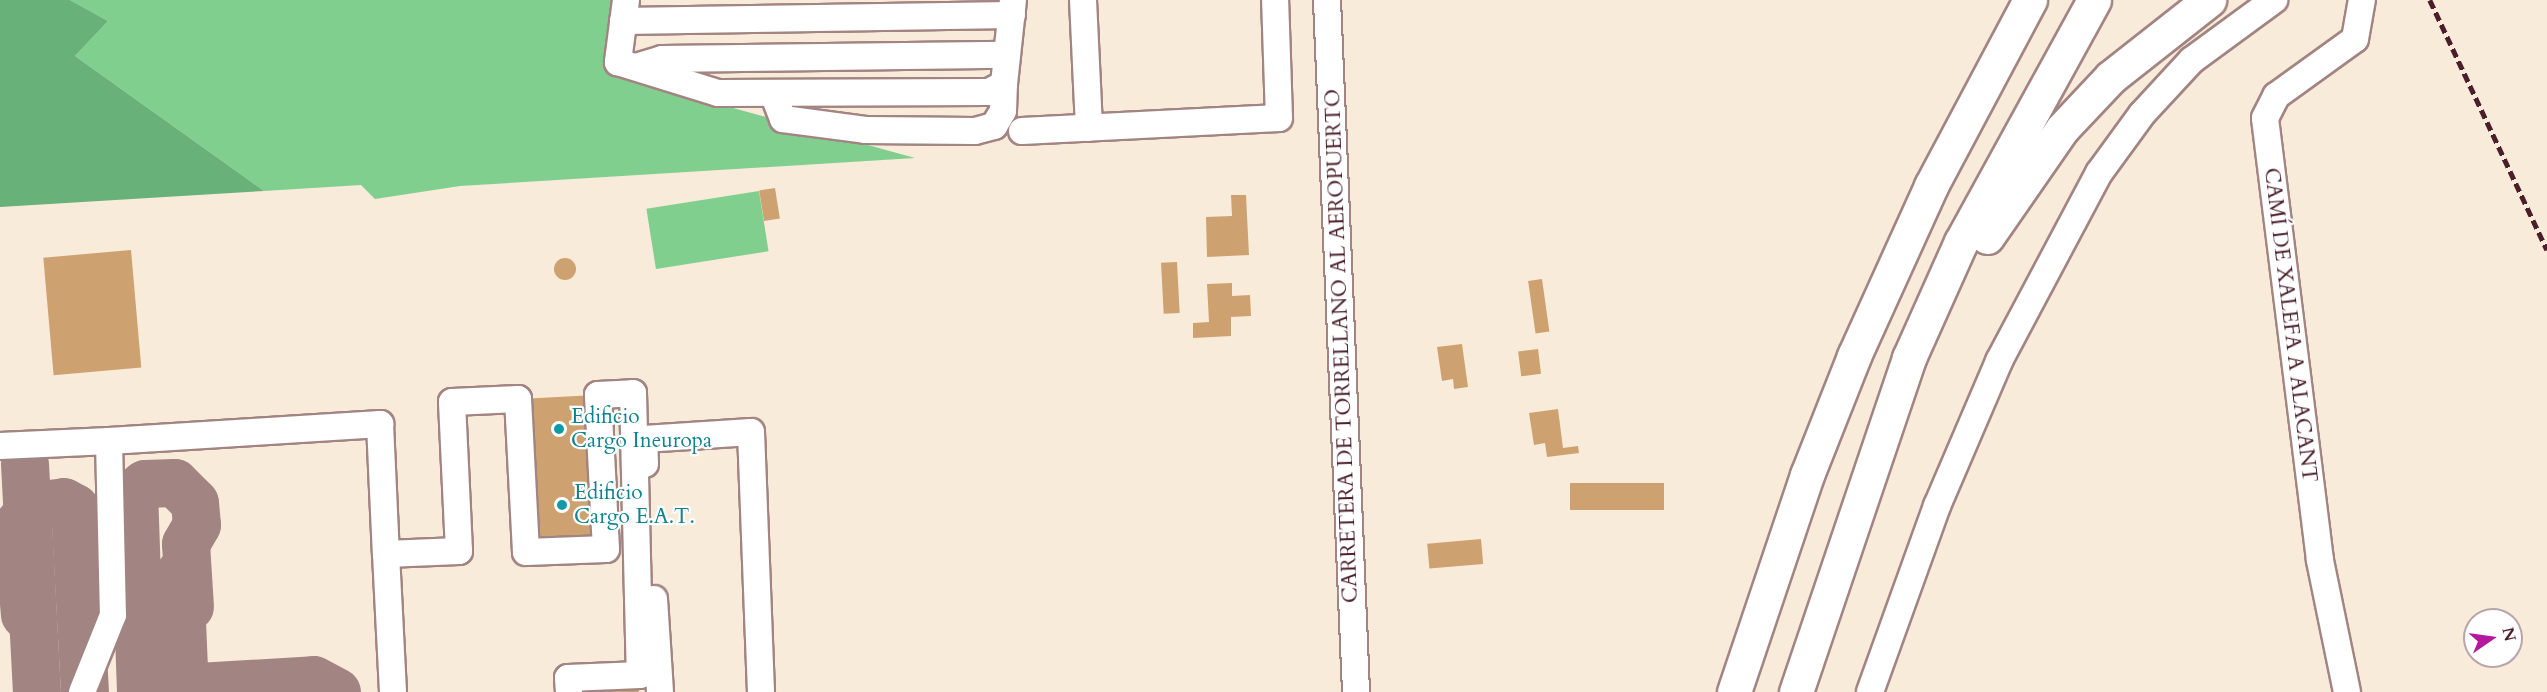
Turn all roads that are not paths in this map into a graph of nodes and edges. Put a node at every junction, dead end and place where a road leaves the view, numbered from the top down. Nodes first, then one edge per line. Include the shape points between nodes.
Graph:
1 (1083, 0) edge
2 (1275, 0) edge
3 (1327, 0) edge
4 (2030, 0) edge
5 (2094, 0) edge
6 (2209, 0) edge
7 (2274, 0) edge
8 (2362, 0) edge
9 (1012, 8) edge
10 (625, 10) edge
11 (1007, 55) junction
12 (636, 68) junction
13 (1004, 84) junction
14 (773, 93) junction
15 (1089, 128) junction
16 (1022, 131) dead end
17 (108, 441) junction
18 (0, 446) edge
19 (1872, 469) junction
20 (386, 554) junction
21 (82, 692) edge
22 (393, 692) edge
23 (569, 692) edge
24 (660, 692) edge
25 (761, 692) edge
26 (1356, 692) edge
27 (1734, 692) edge
28 (1796, 692) edge
29 (1870, 692) edge
30 (2347, 692) edge

1 - 15 street
2 - 15 street via 1279,118
3 - 26 street, CARRETERA DE TORRELLANO AL AEROPUERTO
4 - 27 highway via 1931,186 1854,356 1807,475
5 - 19 highway via 1961,242 1909,358
6 - 19 highway via 2111,77 2062,129 2010,198 1946,316 1901,424
7 - 29 street via 2192,60 2142,114 2099,173 1999,361 1937,506
8 - 30 street, CAMÍ DE XALEFA A ALACANT via 2355,39 2276,96 2265,118 2319,548
9 - 10 street
9 - 11 street
10 - 12 street via 618,62
11 - 12 street via 662,59
11 - 13 street
12 - 14 street via 718,93
13 - 14 street via 989,92
13 - 14 street via 1003,111 994,126 975,131 865,130 783,119
15 - 16 street
17 - 18 street
17 - 20 street via 380,424
17 - 21 street via 113,615
19 - 28 highway
20 - 22 street
20 - 23 street via 459,551 452,402 518,399 526,552 606,549 598,395 633,393 640,675 568,678
24 - 25 street via 644,439 751,432

